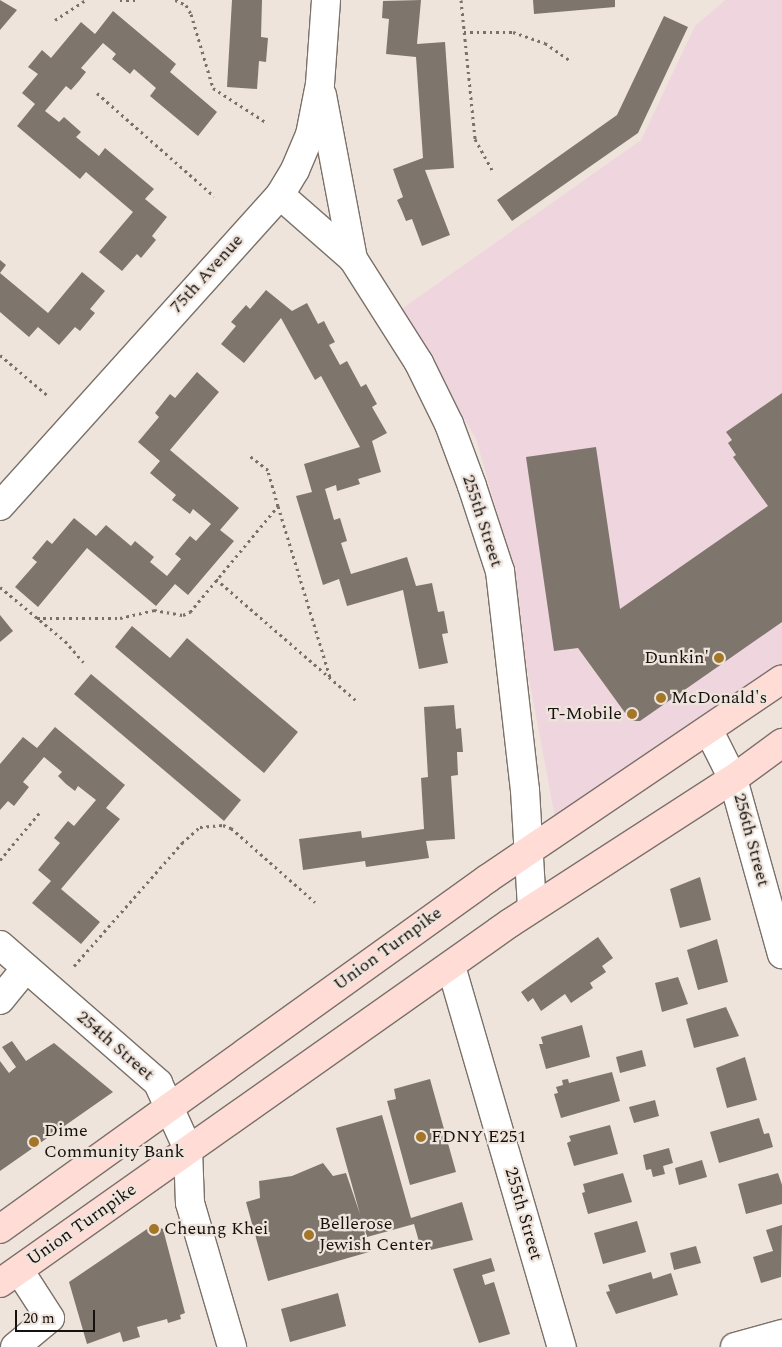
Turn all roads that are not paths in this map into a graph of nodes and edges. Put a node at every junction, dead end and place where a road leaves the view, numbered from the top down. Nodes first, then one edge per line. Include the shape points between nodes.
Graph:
1 (326, 0) edge
2 (320, 84) junction
3 (280, 195) junction
4 (353, 259) junction
5 (0, 506) edge
6 (782, 679) edge
7 (708, 731) junction
8 (782, 743) edge
9 (734, 779) junction
10 (529, 851) junction
11 (532, 908) junction
12 (0, 945) edge
13 (782, 954) edge
14 (451, 966) junction
15 (26, 968) junction
16 (0, 1000) edge
17 (169, 1105) junction
18 (188, 1149) junction
19 (0, 1228) edge
20 (10, 1277) edge
21 (782, 1334) edge
22 (16, 1347) edge
23 (232, 1347) edge
24 (562, 1347) edge
25 (735, 1347) edge

1 - 2 street, 75th Avenue
2 - 3 street, 75th Avenue via 310,135
2 - 4 street
3 - 4 street, 255th Street
3 - 5 street, 75th Avenue
4 - 10 street, 255th Street via 410,348 449,424 500,571
6 - 7 main road, Union Turnpike
7 - 9 street, 256th Street
7 - 10 main road, Union Turnpike
8 - 9 main road, Union Turnpike
9 - 11 main road, Union Turnpike
9 - 13 street, 256th Street
10 - 11 street, 255th Street
10 - 17 main road, Union Turnpike
11 - 14 main road, Union Turnpike
12 - 15 street, 254th Street
14 - 18 main road, Union Turnpike
14 - 24 street, 255th Street
15 - 16 street
15 - 17 street, 254th Street via 158,1083
17 - 18 street, 254th Street
17 - 19 main road, Union Turnpike
18 - 20 main road, Union Turnpike
18 - 23 street, 254th Street via 190,1203
20 - 22 street via 50,1318
21 - 25 street

